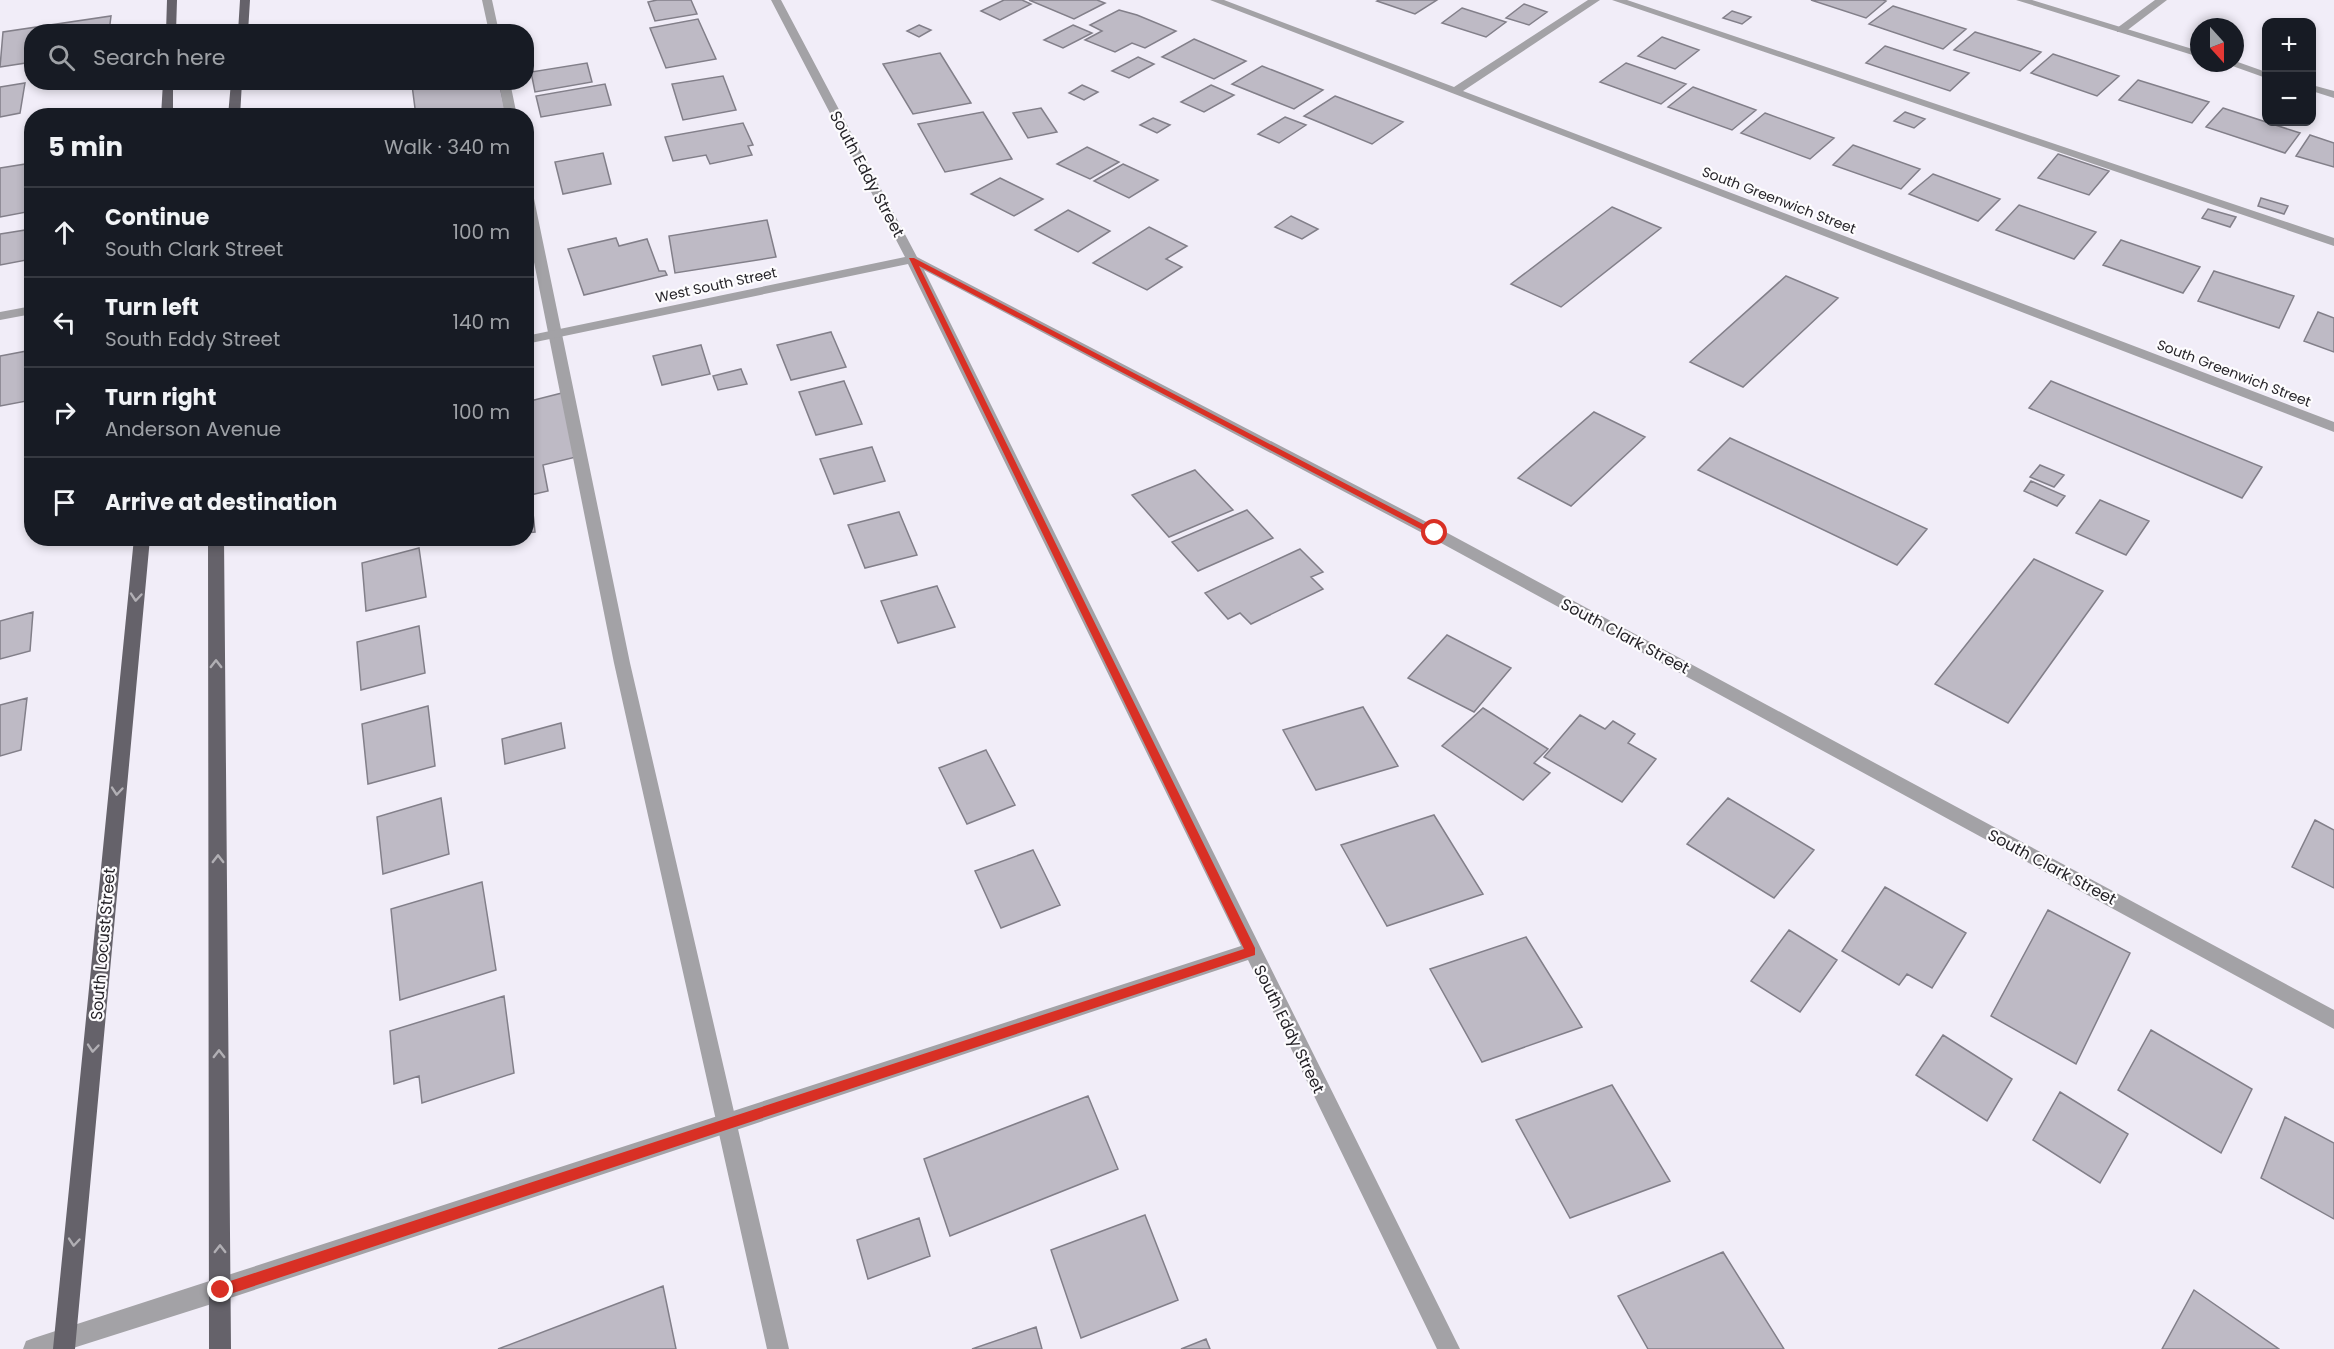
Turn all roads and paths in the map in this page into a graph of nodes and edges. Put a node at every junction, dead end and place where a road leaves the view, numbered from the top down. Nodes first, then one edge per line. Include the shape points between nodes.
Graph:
1 (172, 0) edge
2 (245, 0) edge
3 (487, 0) edge
4 (776, 0) edge
5 (1215, 0) edge
6 (1595, 0) edge
7 (1617, 0) edge
8 (2021, 0) edge
9 (2162, 0) edge
10 (171, 24) edge
11 (244, 24) edge
12 (492, 24) edge
13 (2121, 30) junction
14 (2190, 51) edge
15 (2244, 68) edge
16 (2262, 74) edge
17 (2316, 89) edge
18 (168, 90) edge
19 (236, 90) edge
20 (506, 90) edge
21 (1454, 92) junction
22 (2334, 95) edge
23 (167, 108) edge
24 (235, 108) edge
25 (509, 108) edge
26 (534, 227) edge
27 (2334, 242) edge
28 (912, 259) junction
29 (24, 312) edge
30 (0, 316) edge
31 (556, 333) junction
32 (534, 338) edge
33 (2334, 427) edge
34 (141, 546) edge
35 (216, 546) edge
36 (1251, 951) junction
37 (2334, 1020) edge
38 (728, 1122) junction
39 (221, 1290) junction
40 (64, 1344) edge
41 (34, 1349) edge
42 (220, 1349) edge
43 (778, 1349) edge
44 (1449, 1349) edge

1 - 10 main road
2 - 11 main road
3 - 12 street
4 - 28 street, South Eddy Street
5 - 21 street, South Greenwich Street
6 - 21 street
7 - 27 street
8 - 13 street
9 - 13 street
13 - 14 street
15 - 16 street
17 - 22 street
18 - 23 main road
19 - 24 main road
20 - 25 street
21 - 33 street, South Greenwich Street
26 - 31 street
28 - 31 street, West South Street
28 - 36 street, South Eddy Street
28 - 37 street, South Clark Street via 1425,528
29 - 30 street
31 - 32 street, West South Street
31 - 38 street via 622,663
34 -> 40 main road, South Locust Street
39 -> 35 main road
36 - 38 street
36 - 44 street, South Eddy Street
38 - 39 street
38 - 43 street
39 - 40 street
39 - 42 main road
40 - 41 street

